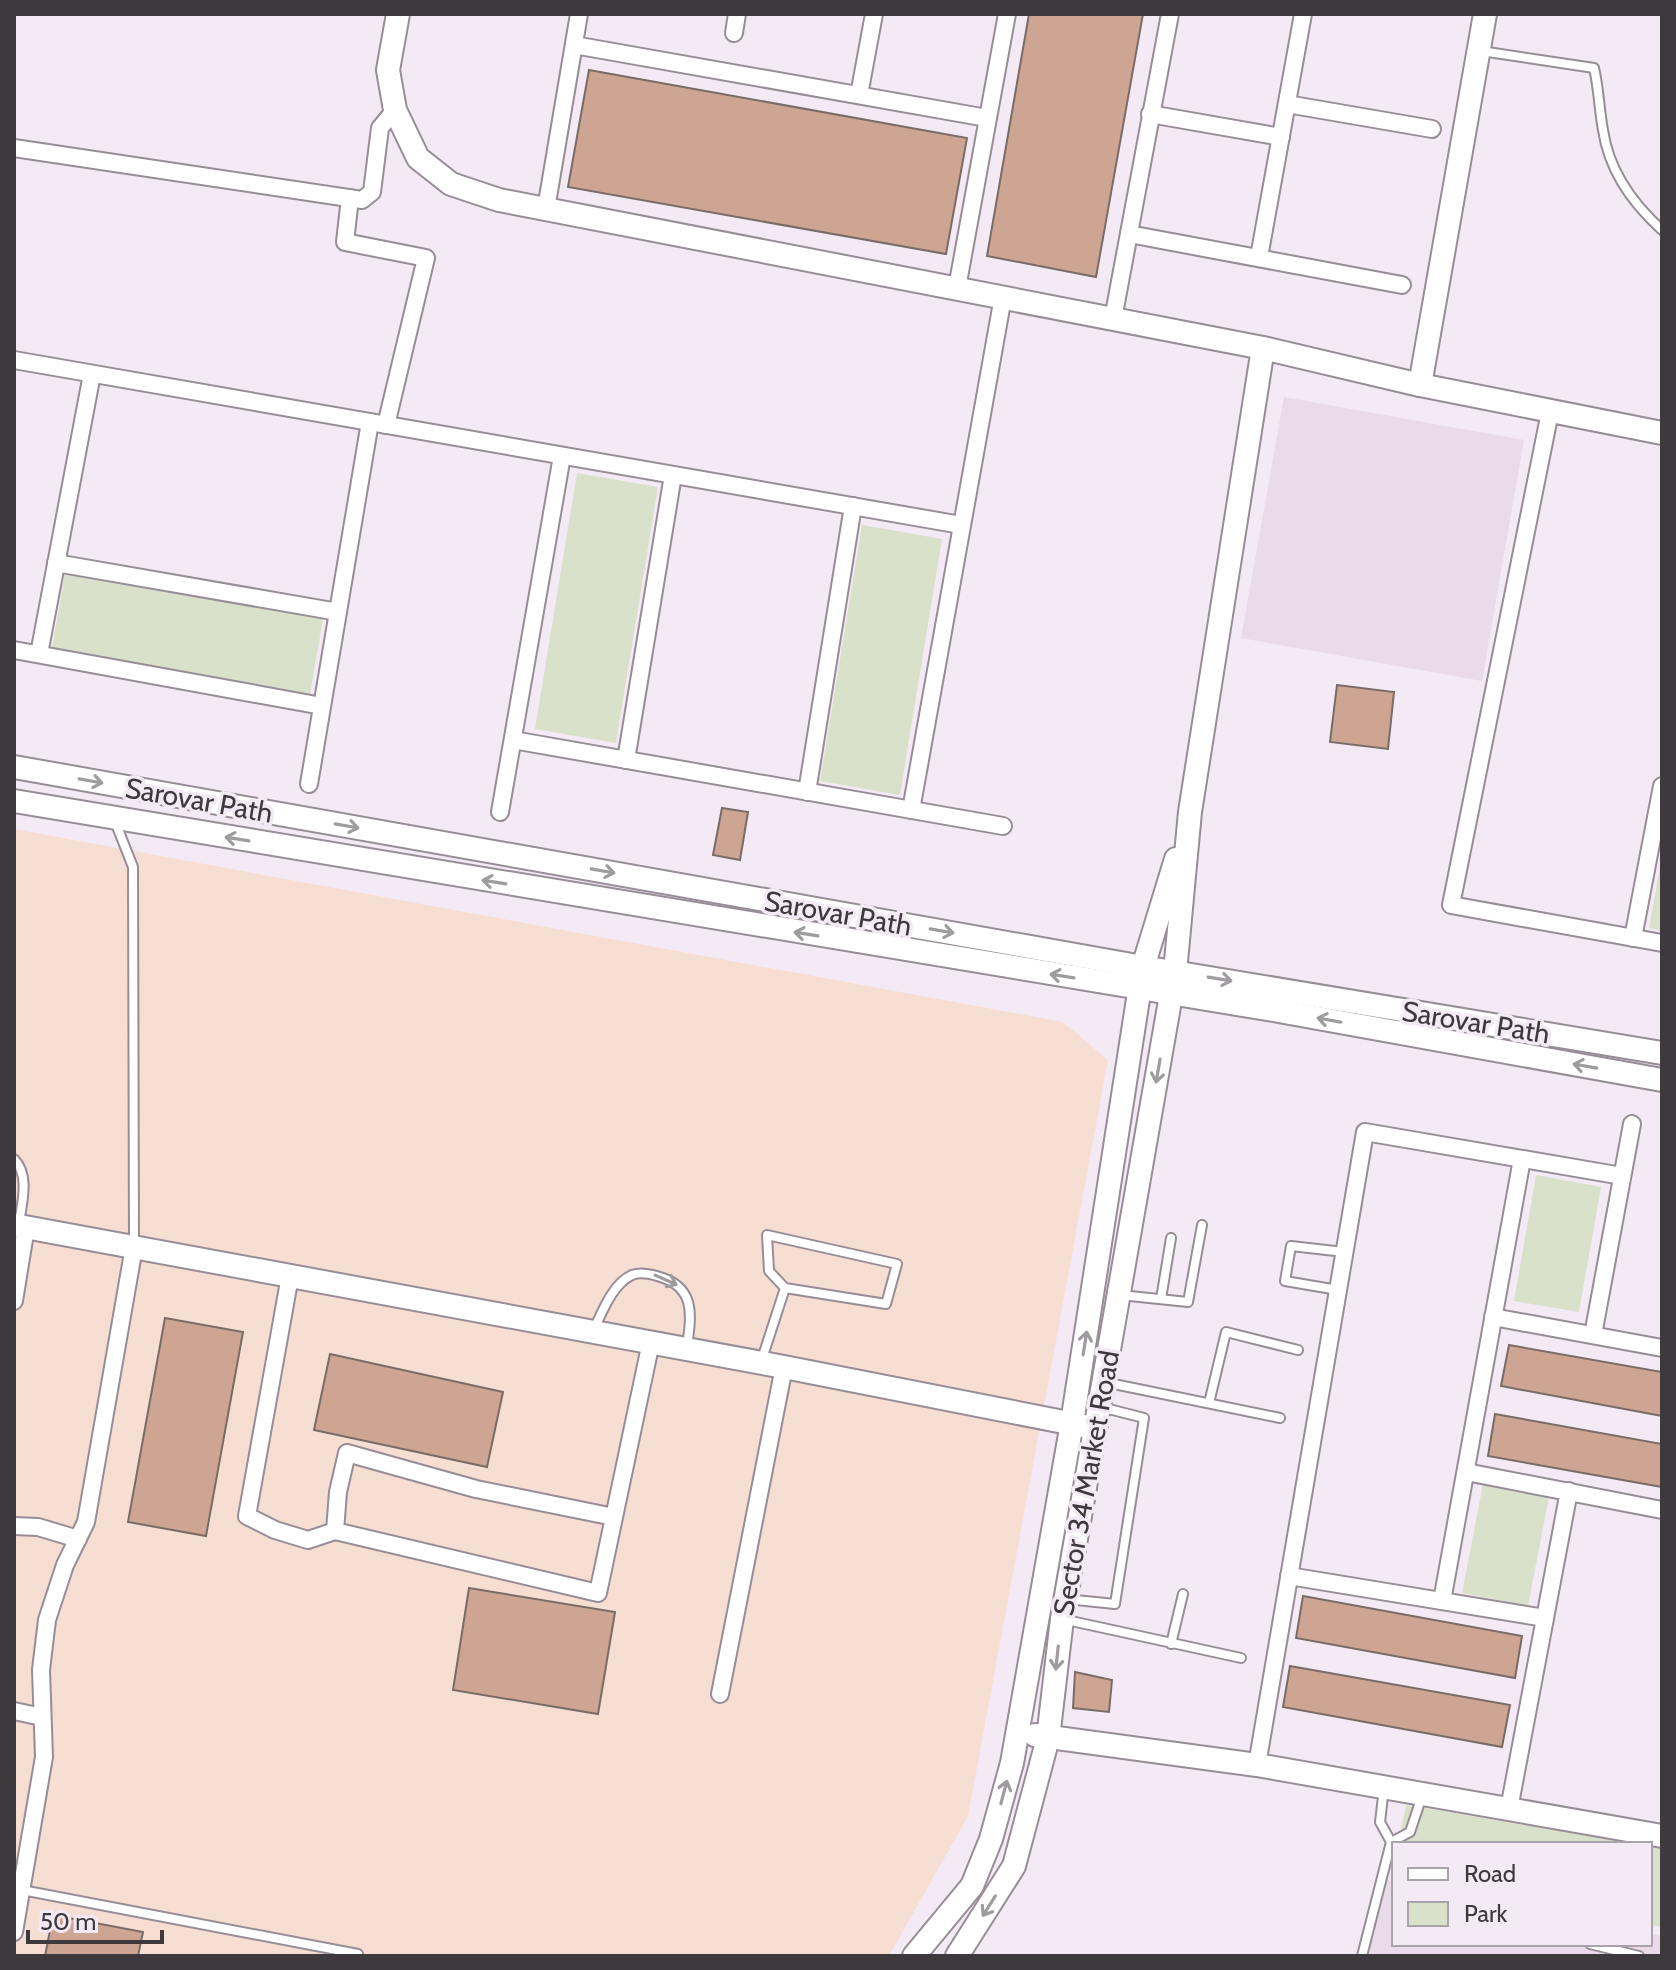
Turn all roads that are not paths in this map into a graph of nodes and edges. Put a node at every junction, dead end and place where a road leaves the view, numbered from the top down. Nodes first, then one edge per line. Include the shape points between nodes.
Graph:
1 (398, 14) edge
2 (579, 14) edge
3 (737, 14) edge
4 (874, 14) edge
5 (1007, 14) edge
6 (1170, 14) edge
7 (1303, 14) edge
8 (1485, 14) edge
9 (734, 33) dead end
10 (574, 45) junction
11 (1479, 50) junction
12 (859, 95) junction
13 (1287, 104) junction
14 (395, 110) junction
15 (1150, 114) junction
16 (987, 118) junction
17 (1432, 129) dead end
18 (1281, 137) junction
19 (14, 148) edge
20 (350, 198) junction
21 (546, 209) junction
22 (1662, 230) edge
23 (1129, 234) junction
24 (1259, 257) junction
25 (1402, 285) dead end
26 (957, 288) junction
27 (1003, 297) junction
28 (1113, 319) junction
29 (1263, 348) junction
30 (14, 360) edge
31 (92, 374) junction
32 (1420, 385) junction
33 (1550, 412) junction
34 (378, 424) junction
35 (1662, 433) edge
36 (562, 456) junction
37 (673, 475) junction
38 (853, 506) junction
39 (961, 525) junction
40 (56, 563) junction
41 (338, 612) junction
42 (14, 650) edge
43 (39, 654) junction
44 (322, 706) junction
45 (513, 740) junction
46 (626, 760) junction
47 (14, 767) edge
48 (309, 784) dead end
49 (1662, 786) edge
50 (807, 792) junction
51 (14, 801) edge
52 (911, 810) junction
53 (500, 812) dead end
54 (1190, 812) junction
55 (114, 819) junction
56 (1003, 826) dead end
57 (1633, 938) junction
58 (1662, 943) edge
59 (1141, 978) junction
60 (1174, 983) junction
61 (1662, 1053) edge
62 (1662, 1080) edge
63 (1632, 1124) dead end
64 (14, 1159) edge
65 (1522, 1159) junction
66 (1622, 1176) junction
67 (1202, 1225) dead end
68 (20, 1226) edge
69 (1171, 1238) dead end
70 (134, 1247) junction
71 (1344, 1252) junction
72 (290, 1276) junction
73 (785, 1288) junction
74 (1338, 1290) junction
75 (1120, 1294) junction
76 (1161, 1299) junction
77 (14, 1301) edge
78 (1493, 1317) junction
79 (592, 1331) junction
80 (1593, 1335) junction
81 (651, 1342) junction
82 (1662, 1348) edge
83 (686, 1349) junction
84 (1298, 1350) dead end
85 (761, 1362) junction
86 (784, 1367) junction
87 (1104, 1382) junction
88 (1209, 1403) junction
89 (1098, 1418) junction
90 (1280, 1418) dead end
91 (1072, 1423) junction
92 (1466, 1472) junction
93 (1569, 1491) junction
94 (1662, 1510) edge
95 (614, 1517) junction
96 (14, 1526) edge
97 (335, 1531) junction
98 (78, 1539) junction
99 (1289, 1576) junction
100 (1183, 1594) dead end
101 (1442, 1601) junction
102 (1063, 1609) junction
103 (1545, 1618) junction
104 (1171, 1644) junction
105 (1241, 1658) dead end
106 (720, 1694) dead end
107 (14, 1711) edge
108 (42, 1717) junction
109 (1017, 1732) junction
110 (1048, 1738) junction
111 (1257, 1765) junction
112 (1384, 1788) junction
113 (1423, 1794) junction
114 (1509, 1809) junction
115 (1662, 1836) edge
116 (1391, 1842) junction
117 (22, 1890) junction
118 (14, 1932) edge
119 (1598, 1946) edge
120 (358, 1954) edge
121 (914, 1956) edge
122 (957, 1956) edge
123 (1362, 1956) edge
124 (1639, 1956) edge

1 - 14 street via 388,70
2 - 10 street
3 - 9 street
4 - 12 street
5 - 16 street
6 - 15 street
7 - 13 street
8 - 11 street
10 - 12 street
10 - 21 street
11 - 22 lane via 1594,68 1604,139 1614,166 1629,195
11 - 32 street
12 - 16 street
13 - 17 street
13 - 18 street
14 - 20 street via 380,128 372,192 362,200
14 - 21 street via 418,158 451,184
15 - 18 street
15 - 23 street
16 - 26 street
18 - 24 street
19 - 20 street
20 - 34 street via 345,242 426,258
21 - 26 street
23 - 24 street
23 - 28 street
24 - 25 street
26 - 27 street
27 - 28 street
27 - 39 street
28 - 29 street
29 - 32 street
29 - 54 street
30 - 31 street
31 - 34 street
31 - 40 street
32 - 33 street
33 - 35 street
33 - 57 street via 1451,905
34 - 36 street
34 - 41 street
36 - 37 street
36 - 45 street
37 - 38 street
37 - 46 street
38 - 39 street
38 - 50 street
39 - 52 street
40 - 41 street
40 - 43 street
41 - 44 street
42 - 43 street
43 - 44 street
44 - 48 street
45 - 46 street
45 - 53 street
46 - 50 street
47 -> 59 street, Sarovar Path
49 - 57 street
50 - 52 street
51 - 55 street, Sarovar Path
52 - 56 street
54 - 59 street
54 - 60 street, Sector 34 Market Road
59 -> 55 street, Sarovar Path
55 - 70 lane via 133,867
57 - 58 street
59 - 60 street, Sarovar Path
91 -> 59 street
60 -> 61 street, Sarovar Path
62 -> 60 street, Sarovar Path
60 -> 75 street, Sector 34 Market Road
63 - 66 street
64 - 68 lane via 23,1191
65 - 66 street
65 - 71 street via 1365,1132
65 - 78 street
66 - 80 street
67 - 76 lane via 1188,1302
68 - 70 street
68 - 77 street
69 - 76 lane
70 - 72 street
70 - 98 street via 86,1522
71 - 74 street
71 - 74 lane via 1291,1246 1285,1281
72 - 79 street
72 - 97 street via 247,1516 308,1540
73 - 73 lane via 886,1304 897,1264 767,1235 769,1271
73 - 85 lane
74 - 99 street
75 - 76 lane
75 - 87 street, Sector 34 Market Road
78 - 80 street
78 - 92 street
79 - 81 street
79 -> 83 lane via 619,1285 633,1274 651,1274 683,1290 690,1306
80 - 82 street
81 - 83 street
81 - 95 street
83 - 85 street
84 - 88 lane via 1226,1332
85 - 86 street
86 - 91 street
86 - 106 street
87 - 88 lane
87 - 89 street, Sector 34 Market Road
88 - 90 lane
89 - 91 street
89 - 102 street, Sector 34 Market Road
89 - 102 lane via 1144,1418 1115,1604
91 - 109 street
92 - 93 street
92 - 101 street
93 - 94 street
93 - 103 street
95 - 97 street via 598,1593
95 - 97 street via 476,1489 347,1453
96 - 98 street
98 - 108 street via 47,1620
99 - 101 street
99 - 111 street
100 - 104 lane
101 - 103 street
102 - 104 lane
102 -> 110 street, Sector 34 Market Road
103 - 114 street
104 - 105 lane
107 - 108 street
108 - 117 street via 44,1757
109 - 110 street
121 -> 109 street via 972,1886 991,1839
110 - 111 street
110 -> 122 street, Sector 34 Market Road via 1014,1866
111 - 112 street
112 - 113 street
112 - 116 lane via 1380,1822
113 - 114 street
113 - 116 lane via 1410,1832
114 - 115 street
116 - 123 lane
117 - 118 street
117 - 120 lane
119 - 124 lane

